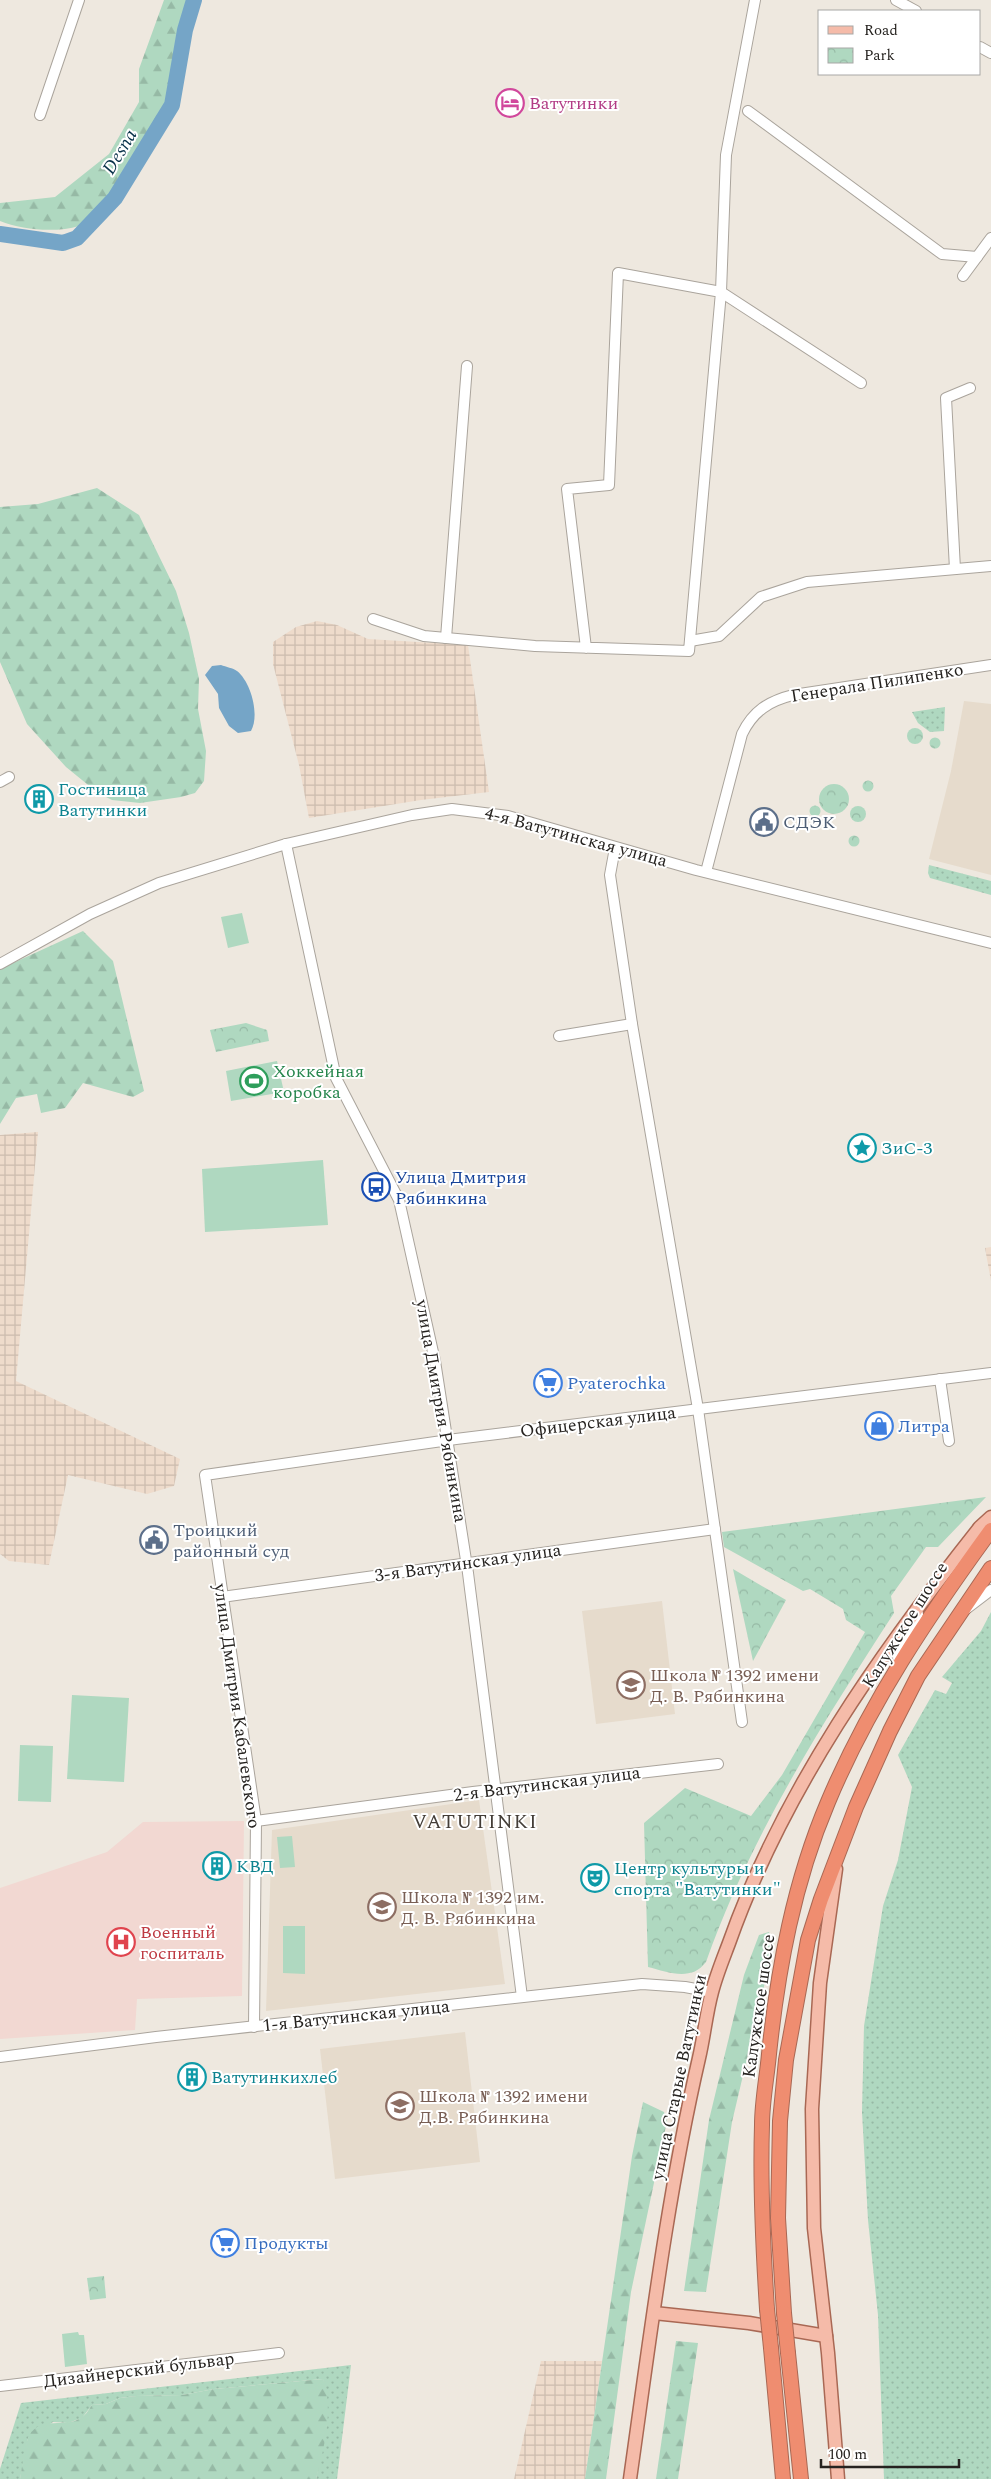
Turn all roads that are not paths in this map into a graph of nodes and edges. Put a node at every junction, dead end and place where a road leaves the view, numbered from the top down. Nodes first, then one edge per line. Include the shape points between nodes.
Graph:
1 (79, 0) edge
2 (755, 0) edge
3 (896, 0) edge
4 (914, 10) edge
5 (748, 111) dead end
6 (40, 115) dead end
7 (991, 238) edge
8 (977, 257) junction
9 (963, 276) dead end
10 (721, 292) junction
11 (467, 366) dead end
12 (860, 382) dead end
13 (970, 388) dead end
14 (991, 566) edge
15 (954, 569) junction
16 (373, 619) dead end
17 (446, 638) junction
18 (690, 641) junction
19 (586, 648) junction
20 (991, 664) edge
21 (286, 844) junction
22 (615, 848) junction
23 (706, 872) junction
24 (991, 944) edge
25 (0, 964) edge
26 (632, 1024) junction
27 (559, 1036) dead end
28 (991, 1373) edge
29 (940, 1379) junction
30 (698, 1409) junction
31 (449, 1440) junction
32 (949, 1441) dead end
33 (205, 1475) joint
34 (991, 1517) edge
35 (715, 1529) junction
36 (991, 1530) edge
37 (467, 1562) junction
38 (991, 1568) edge
39 (991, 1590) edge
40 (222, 1597) junction
41 (925, 1597) junction
42 (959, 1614) junction
43 (876, 1706) junction
44 (742, 1722) dead end
45 (718, 1764) dead end
46 (497, 1790) junction
47 (256, 1821) junction
48 (837, 1859) junction
49 (712, 1992) junction
50 (522, 1997) junction
51 (254, 2027) junction
52 (0, 2057) edge
53 (654, 2313) junction
54 (826, 2336) junction
55 (278, 2353) dead end
56 (0, 2386) edge
57 (630, 2479) edge
58 (783, 2479) edge
59 (801, 2479) edge
60 (838, 2479) edge

1 - 6 street
2 - 10 street via 726,155
3 - 4 street
5 - 8 street via 942,254
7 - 8 street
8 - 9 street
10 - 12 street
10 - 18 street
10 - 19 street via 618,273 609,485 567,489
11 - 17 street
13 - 15 street via 946,398
14 - 15 street
15 - 18 street via 807,582 761,597 719,636
16 - 17 street via 424,636
17 - 19 street
18 - 19 street via 689,651
20 - 23 street, Генерала Пилипенко via 793,694 761,708 742,734
21 - 22 street, 4-я Ватутинская улица via 452,809 508,816
21 - 25 street, 4-я Ватутинская улица via 159,883 124,898
21 - 31 street, улица Дмитрия Рябинкина via 336,1078 396,1194 404,1216
22 - 23 street, 4-я Ватутинская улица
22 - 26 street via 610,875
23 - 24 street, 4-я Ватутинская улица
26 - 27 street
26 - 30 street
28 - 29 street, Офицерская улица
29 - 30 street, Офицерская улица
29 - 32 street
30 - 31 street, Офицерская улица
30 - 35 street
31 - 33 street, Офицерская улица
31 - 37 street, улица Дмитрия Рябинкина
33 - 40 street, улица Дмитрия Кабалевского
34 - 41 main road, улица Старые Ватутинки
35 - 37 street, 3-я Ватутинская улица
35 - 44 street
36 - 43 highway, Калужское шоссе via 946,1592
37 - 40 street, 3-я Ватутинская улица
37 - 46 street, улица Дмитрия Рябинкина
38 - 42 highway, Калужское шоссе
39 - 42 street
40 - 47 street, улица Дмитрия Кабалевского
41 - 43 street
41 - 49 main road, улица Старые Ватутинки via 837,1725 783,1818 760,1865
42 - 48 highway, Калужское шоссе via 918,1676 890,1731
43 - 58 highway, Калужское шоссе, bridge via 828,1802 804,1869 781,1963 762,2122 762,2216
45 - 46 street, 2-я Ватутинская улица
46 - 47 street, 2-я Ватутинская улица
46 - 50 street, улица Дмитрия Рябинкина
47 - 51 street, улица Дмитрия Кабалевского
48 - 54 main road via 820,1982 812,2109 814,2228
48 - 59 highway, Калужское шоссе, bridge via 808,1940 786,2060 780,2121 778,2218
49 - 50 street, 1-я Ватутинская улица via 642,1984
49 - 53 main road, улица Старые Ватутинки via 676,2170
50 - 51 street, 1-я Ватутинская улица
51 - 52 street, 1-я Ватутинская улица
53 - 54 main road via 749,2323
53 - 57 main road, улица Старые Ватутинки
54 - 60 main road
55 - 56 street, Дизайнерский бульвар

